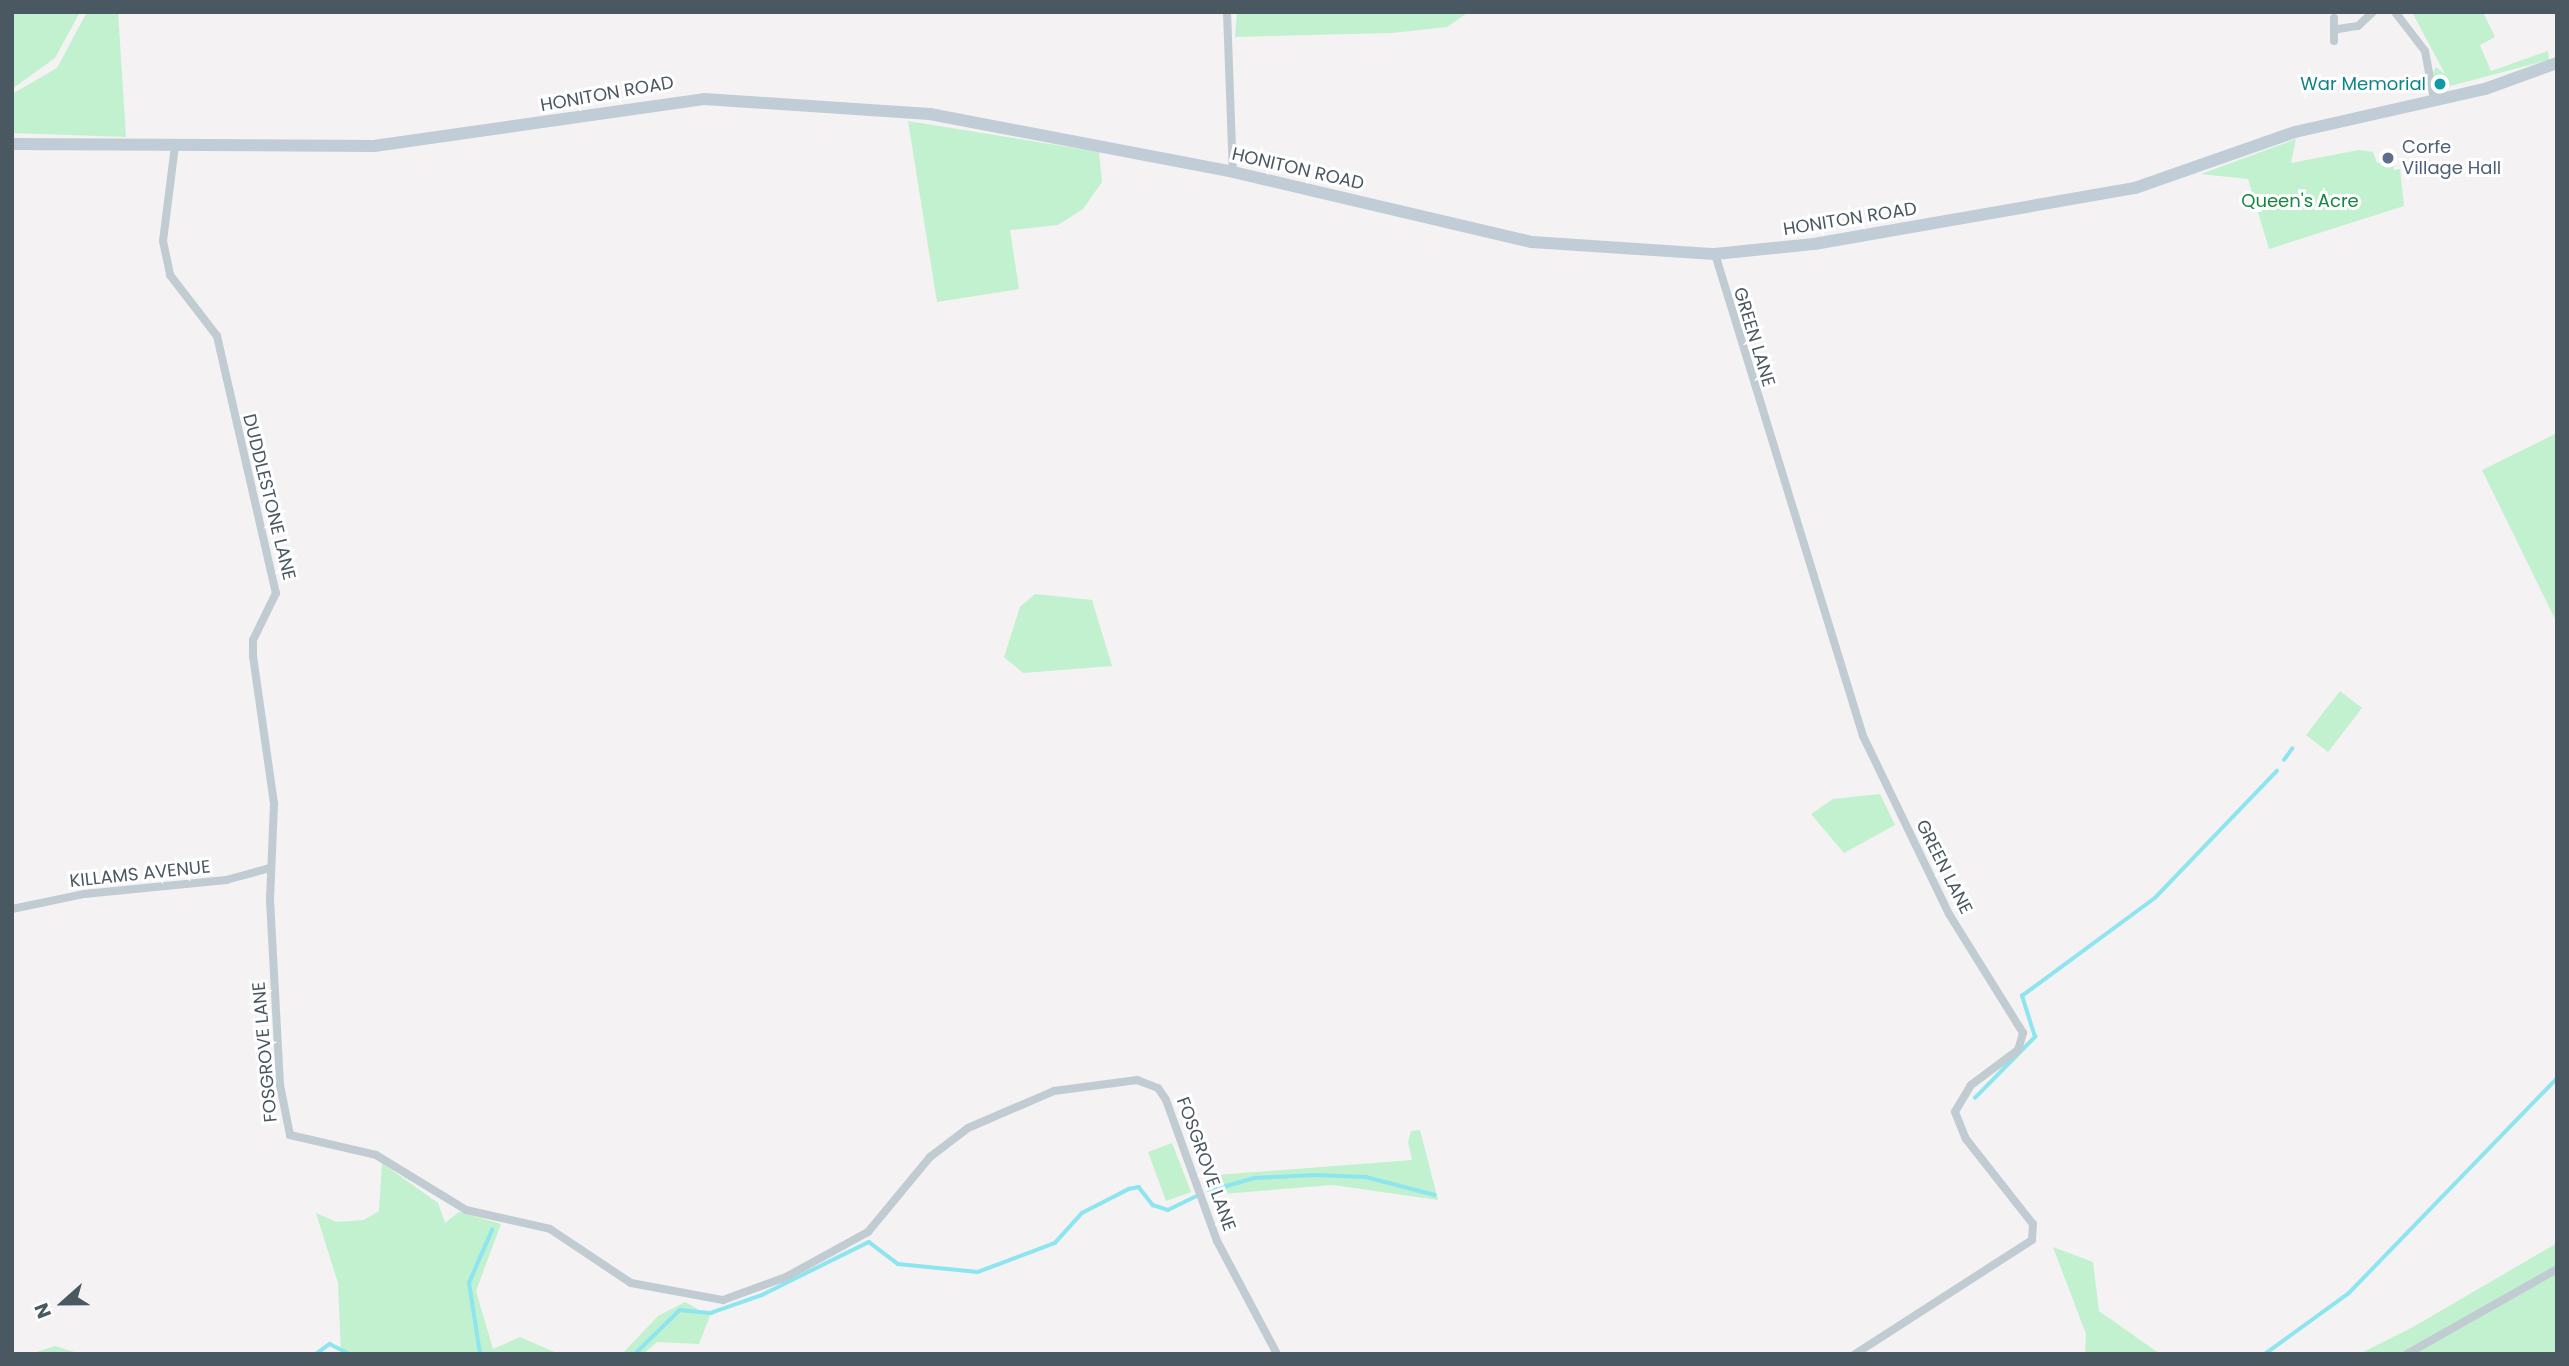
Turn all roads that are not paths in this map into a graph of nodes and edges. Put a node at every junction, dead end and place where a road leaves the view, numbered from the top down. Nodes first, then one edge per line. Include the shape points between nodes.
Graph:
1 (1227, 12) edge
2 (2373, 12) edge
3 (2395, 12) edge
4 (2334, 18) dead end
5 (2338, 29) junction
6 (2334, 41) dead end
7 (2557, 63) edge
8 (2434, 99) junction
9 (12, 144) edge
10 (175, 146) junction
11 (1233, 172) junction
12 (1715, 254) junction
13 (270, 868) junction
14 (12, 909) edge
15 (2557, 1269) edge
16 (1277, 1354) edge
17 (1855, 1354) edge
18 (2407, 1354) edge

1 - 11 street
2 - 5 street via 2358,26
3 - 8 street via 2425,51
4 - 5 street
5 - 6 street
7 - 8 main road, HONITON ROAD
8 - 12 main road, HONITON ROAD via 2295,132 2135,188 1828,242
9 - 10 main road, HONITON ROAD
10 - 11 main road, HONITON ROAD via 421,142 680,98 930,114
10 - 13 street, DUDDLESTONE LANE via 163,241 170,275 217,336 276,593 253,647 274,804
11 - 12 main road, HONITON ROAD via 1532,242
12 - 17 street, GREEN LANE via 1863,736 1950,914 2023,1033 2018,1050 1971,1085 1955,1112 1966,1139 2033,1223 2032,1240
13 - 14 street, KILLAMS AVENUE via 226,880 84,894
13 - 16 street, FOSGROVE LANE via 282,1107 286,1129 300,1141 376,1155 454,1206 550,1229 631,1283 723,1300 786,1277 862,1236 930,1157 968,1128 1054,1091 1137,1080 1158,1088 1166,1100 1217,1241
15 - 18 street

